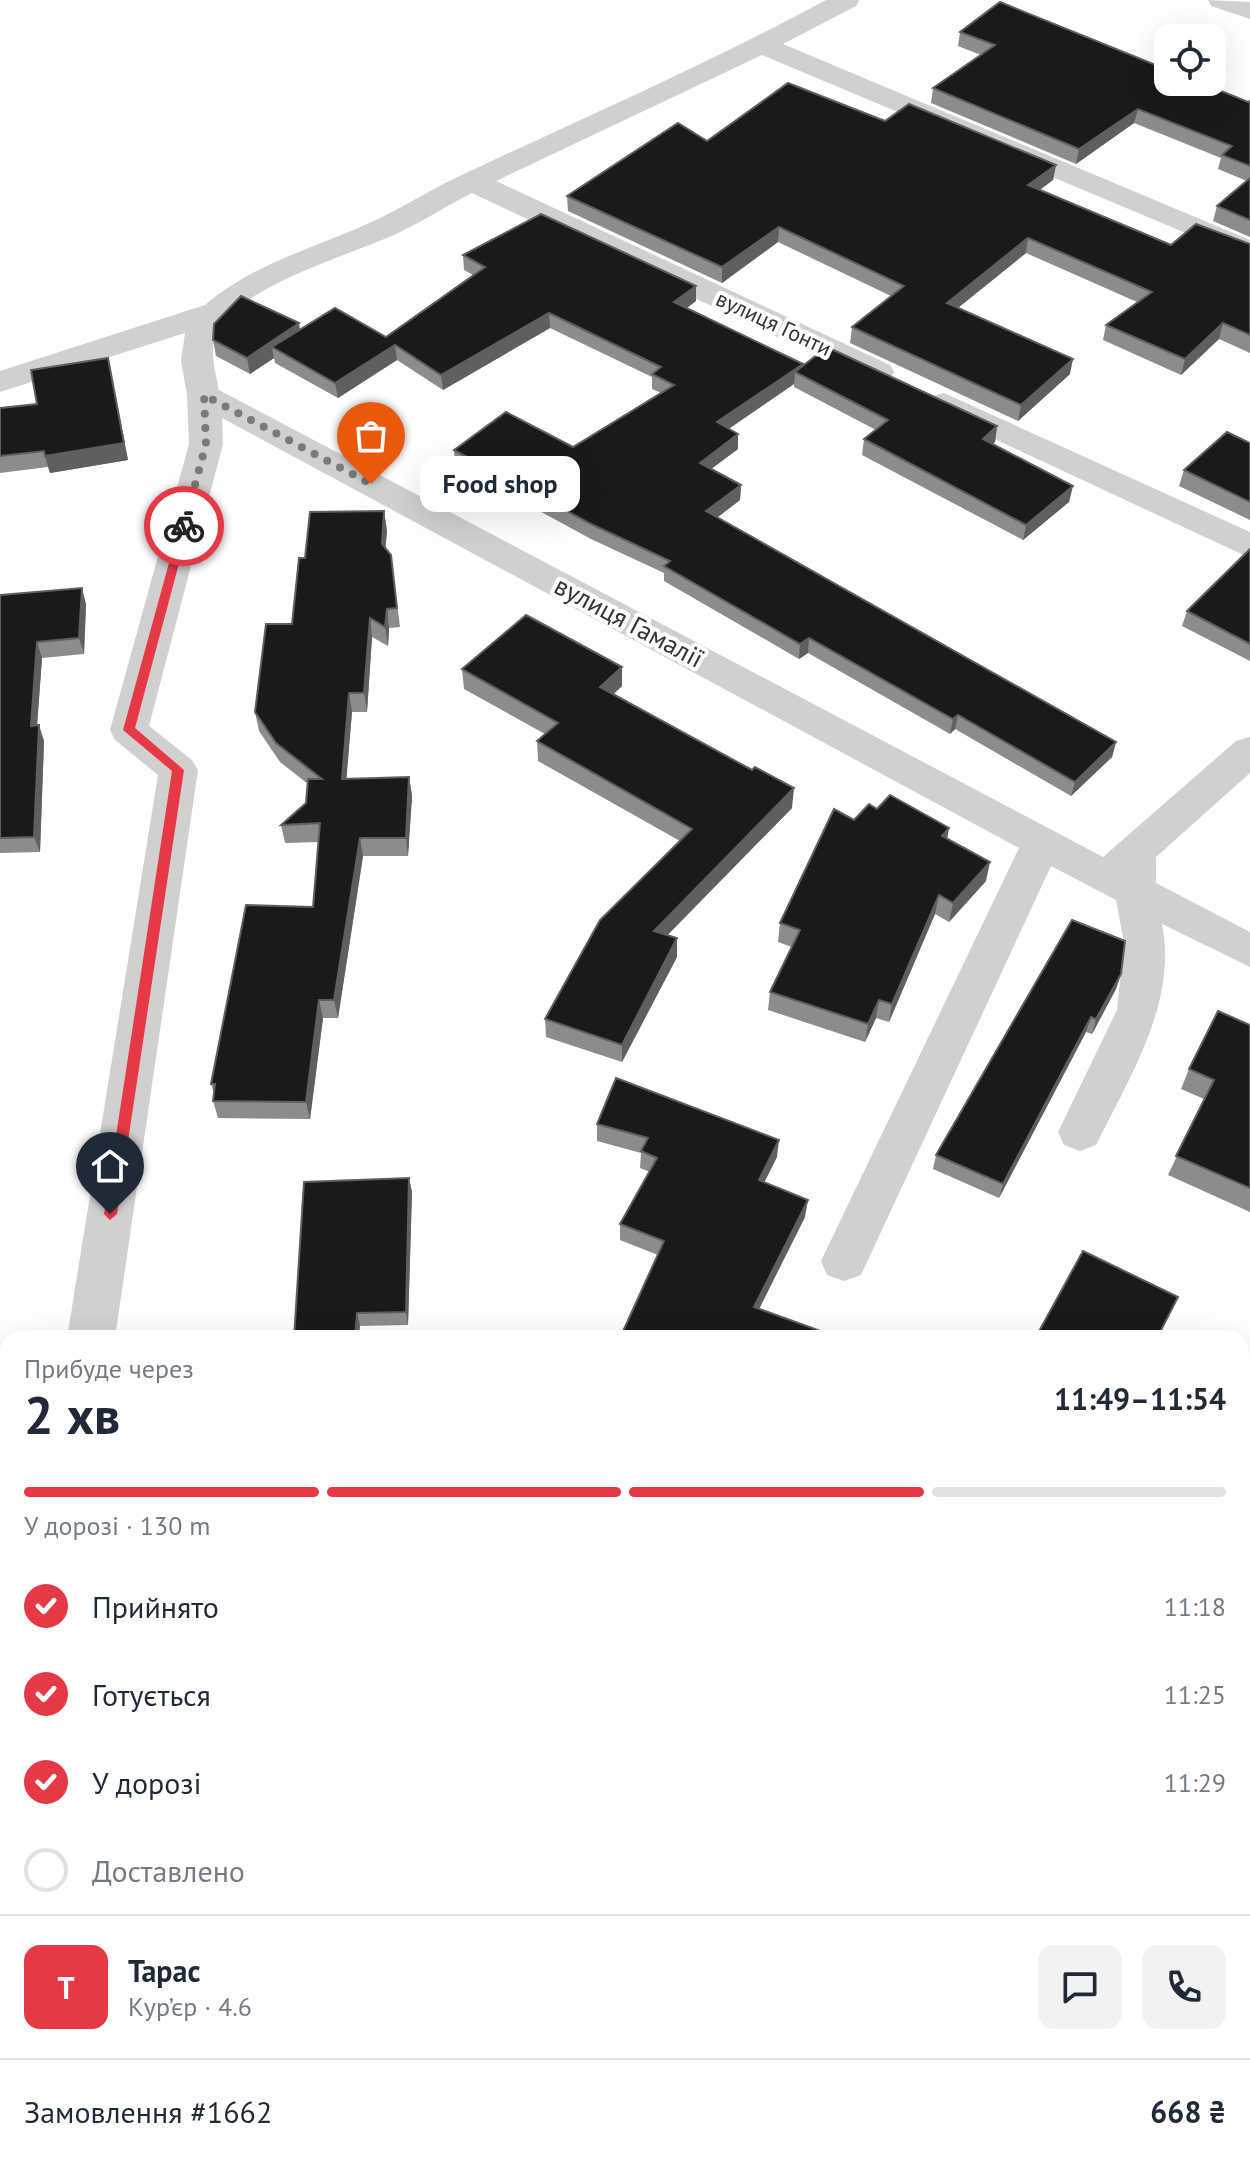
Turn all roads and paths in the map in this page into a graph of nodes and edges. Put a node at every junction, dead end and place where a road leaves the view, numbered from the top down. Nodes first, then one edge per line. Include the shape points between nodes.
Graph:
1 (846, 0) edge
2 (1221, 0) edge
3 (1250, 11) edge
4 (763, 46) junction
5 (471, 181) junction
6 (1250, 251) edge
7 (208, 324) junction
8 (0, 382) edge
9 (204, 395) junction
10 (1250, 546) edge
11 (1250, 751) edge
12 (1041, 845) junction
13 (1126, 873) junction
14 (1250, 951) edge
15 (1080, 1132) dead end
16 (844, 1261) dead end
17 (92, 1330) edge

1 - 4 street
2 - 3 street
4 - 5 street
4 - 6 street
5 - 7 street via 387,226 253,285
5 - 10 street, вулиця Гонти
7 - 8 street
7 - 9 street via 194,355
9 - 12 street, вулиця Гамалії
9 - 17 street via 206,444 129,730 178,770
11 - 13 street
12 - 13 street, вулиця Гамалії
12 - 16 street
13 - 14 street, вулиця Гамалії
13 - 15 street via 1145,943 1138,1010

